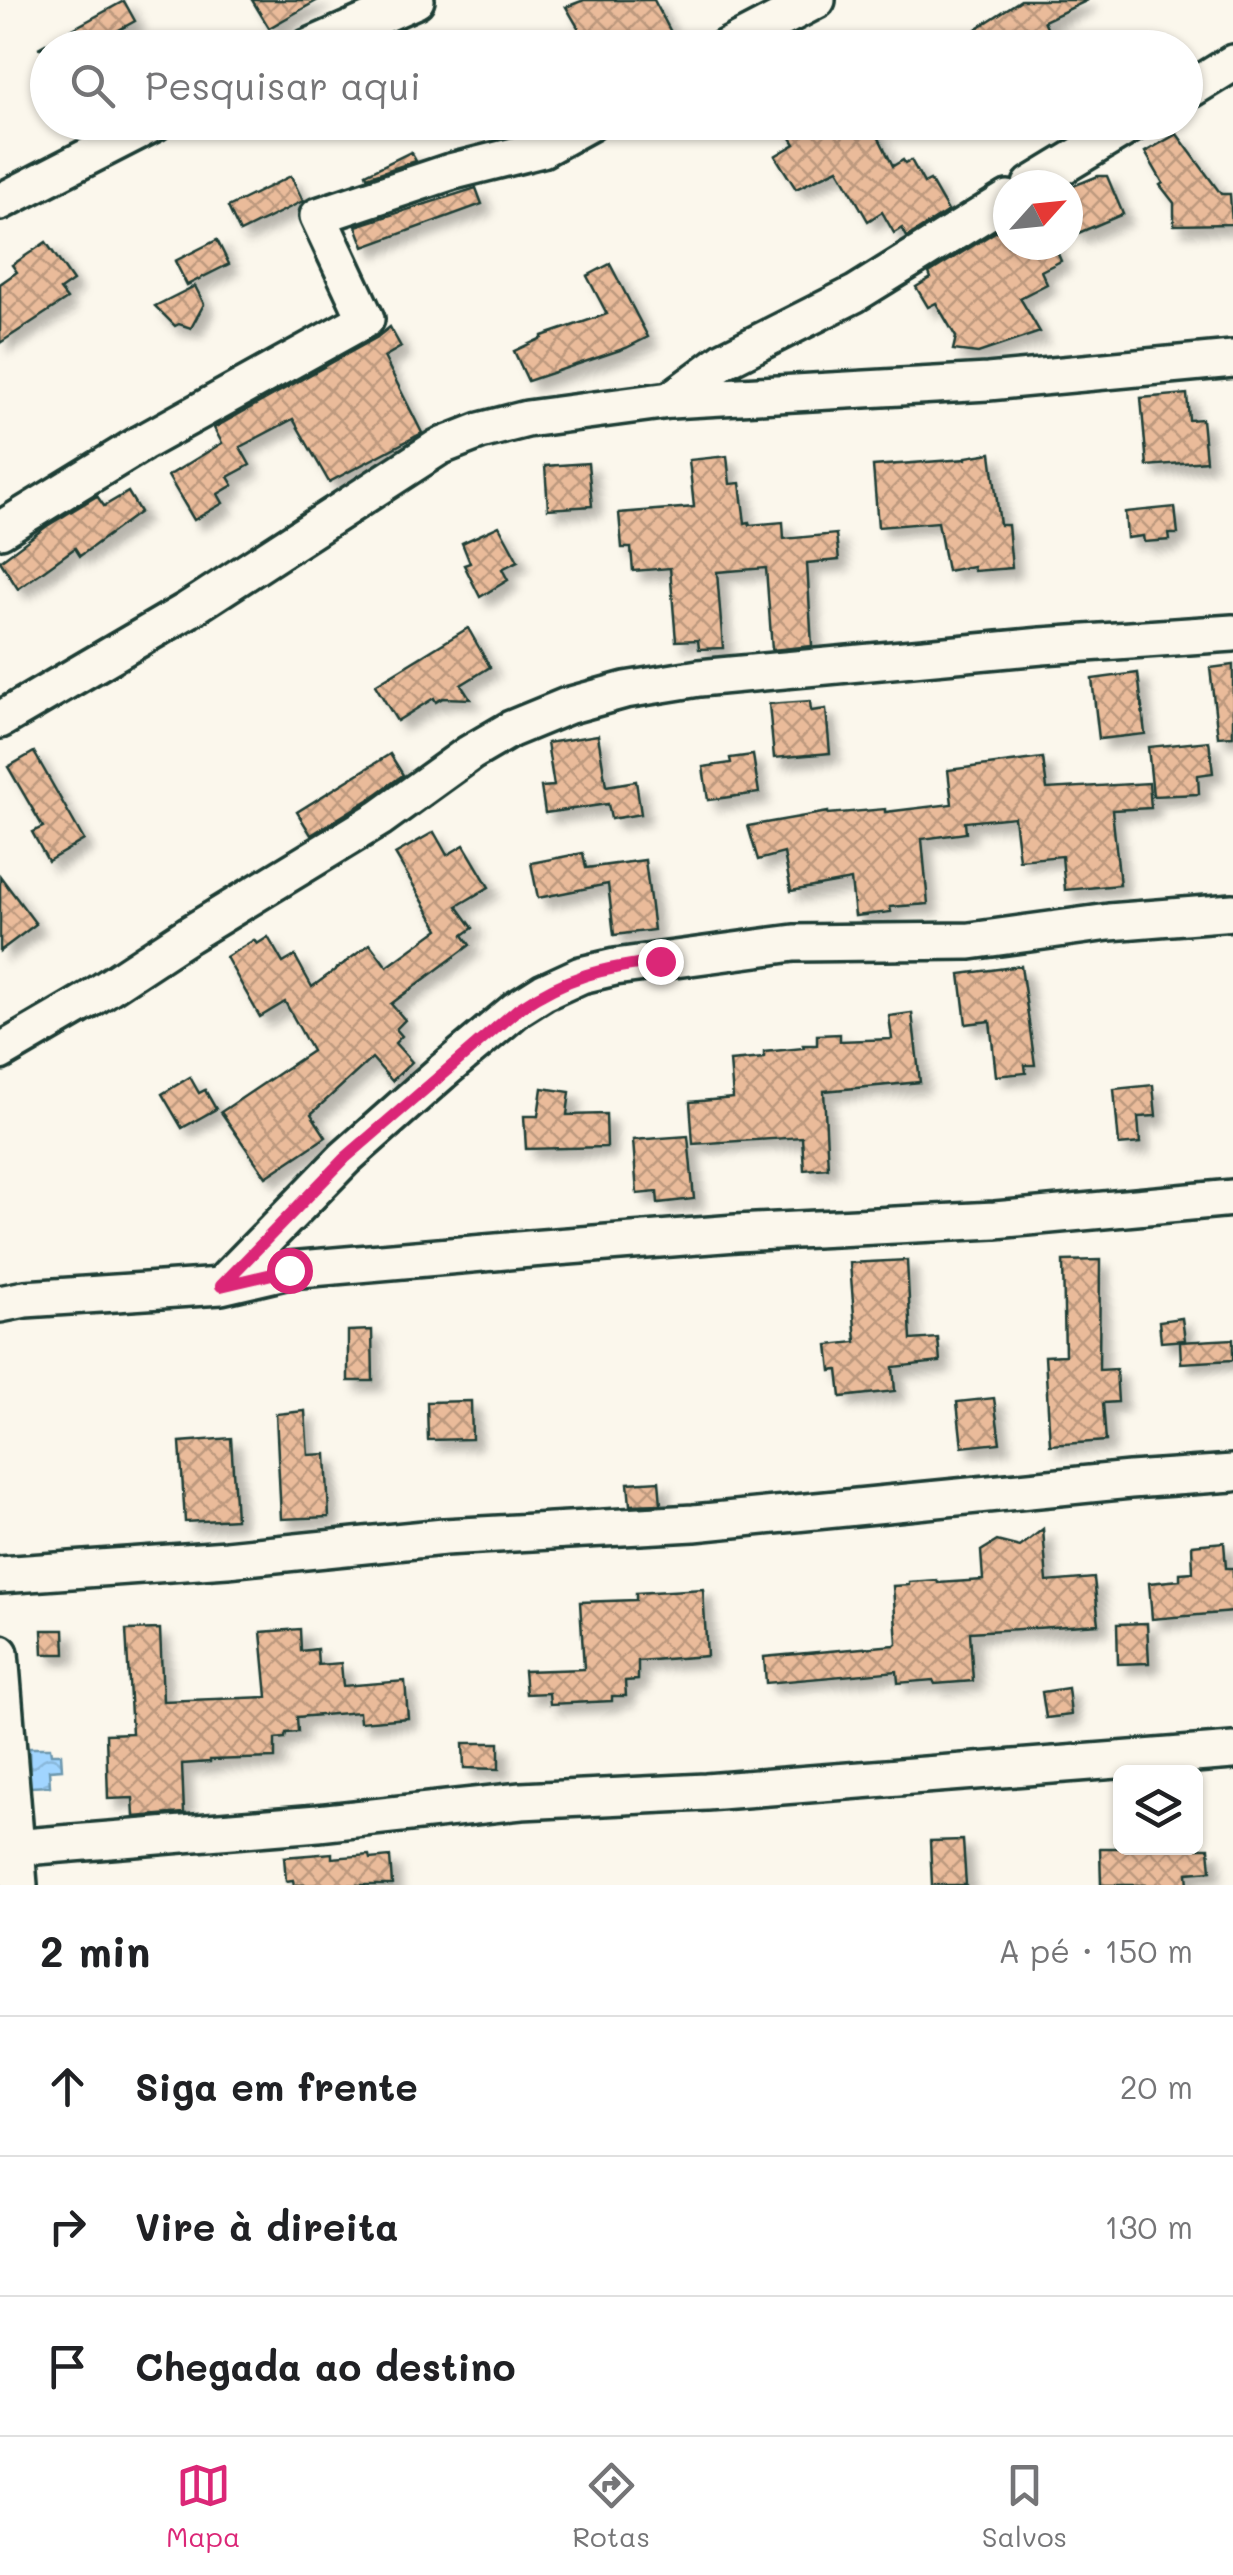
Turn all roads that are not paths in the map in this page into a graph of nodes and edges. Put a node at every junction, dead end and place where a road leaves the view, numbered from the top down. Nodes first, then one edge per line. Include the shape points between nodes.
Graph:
1 (416, 0) edge
2 (818, 0) edge
3 (348, 30) edge
4 (760, 30) edge
5 (1233, 63) edge
6 (1203, 82) edge
7 (121, 140) edge
8 (557, 140) edge
9 (1105, 140) edge
10 (1055, 170) edge
11 (0, 202) edge
12 (993, 209) edge
13 (1233, 360) edge
14 (670, 400) junction
15 (0, 530) edge
16 (1233, 633) edge
17 (0, 720) edge
18 (1233, 912) edge
19 (0, 1052) edge
20 (1233, 1198) edge
21 (221, 1286) junction
22 (0, 1304) edge
23 (1233, 1473) edge
24 (0, 1575) edge
25 (0, 1653) edge
26 (1233, 1751) edge
27 (8, 1849) edge
28 (19, 1885) edge

1 - 3 street
2 - 4 street
5 - 6 street
7 - 11 street
8 - 15 street via 318,216 366,319
9 - 10 street
12 - 14 street via 855,294 724,360
13 - 14 street
14 - 17 street via 527,418 439,447 188,610
16 - 19 street via 699,678 566,706 470,754 380,818
18 - 21 street via 970,941 794,943 582,975 518,1009 455,1061 345,1158
20 - 21 street via 289,1270
21 - 22 street
23 - 24 street via 694,1523
25 - 27 street
26 - 27 street via 521,1801
27 - 28 street

